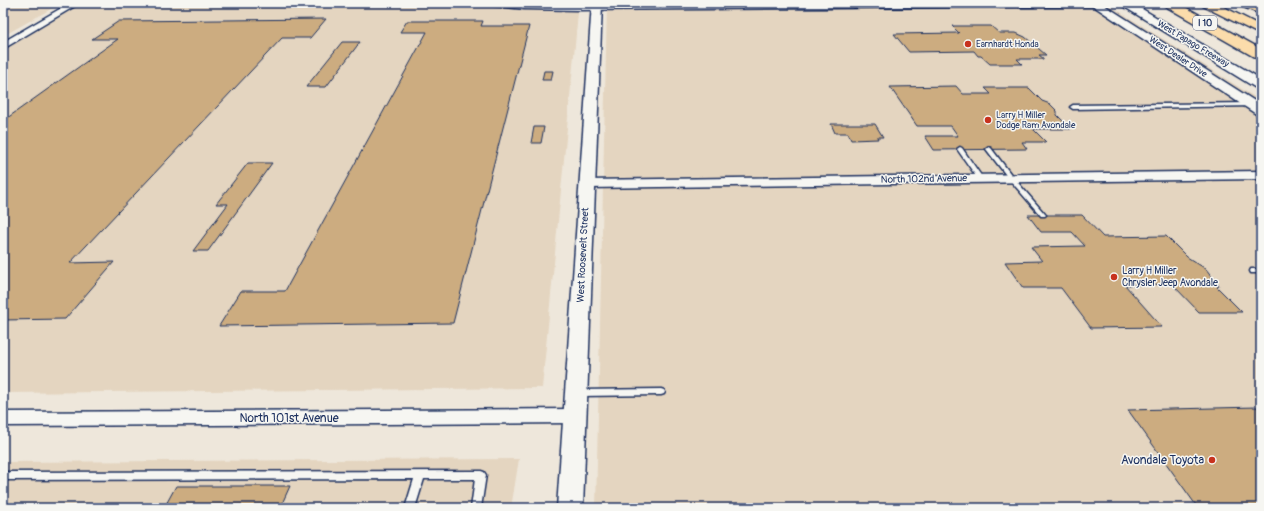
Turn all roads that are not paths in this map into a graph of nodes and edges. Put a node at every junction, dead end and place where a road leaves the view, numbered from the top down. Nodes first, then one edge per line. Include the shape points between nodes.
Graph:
1 (76, 3) edge
2 (488, 3) edge
3 (1095, 3) edge
4 (1124, 3) edge
5 (1169, 3) edge
6 (1207, 3) edge
7 (1245, 3) edge
8 (1256, 3) edge
9 (596, 5) edge
10 (1261, 5) edge
11 (1261, 10) edge
12 (1261, 31) edge
13 (1240, 43) junction
14 (3, 46) edge
15 (1261, 55) edge
16 (1261, 60) edge
17 (1261, 85) edge
18 (1073, 107) dead end
19 (1257, 108) edge
20 (990, 149) dead end
21 (960, 150) dead end
22 (1261, 175) edge
23 (980, 178) junction
24 (1011, 178) junction
25 (587, 184) junction
26 (1043, 215) dead end
27 (661, 392) dead end
28 (576, 393) junction
29 (575, 416) junction
30 (3, 419) edge
31 (420, 475) junction
32 (3, 476) edge
33 (410, 508) edge
34 (476, 508) edge
35 (570, 508) edge

1 - 14 street
2 - 9 street via 524,7
3 - 9 street
3 - 19 street, West Dealer Drive
4 - 17 main road, West Papago Freeway
5 - 13 highway, I 10
6 - 12 highway, I 10
7 - 11 highway
8 - 10 main road
9 - 25 street, West Roosevelt Street
13 - 15 highway, I 10
13 - 16 highway
18 - 19 lane
20 - 24 lane
21 - 23 lane
22 - 24 street, North 102nd Avenue
23 - 24 street, North 102nd Avenue
23 - 25 street, North 102nd Avenue
24 - 26 lane
25 - 28 street, West Roosevelt Street
27 - 28 lane
28 - 29 street, West Roosevelt Street
29 - 30 street, North 101st Avenue
29 - 35 street, West Roosevelt Street
31 - 32 lane
31 - 33 lane
31 - 34 lane via 482,475

